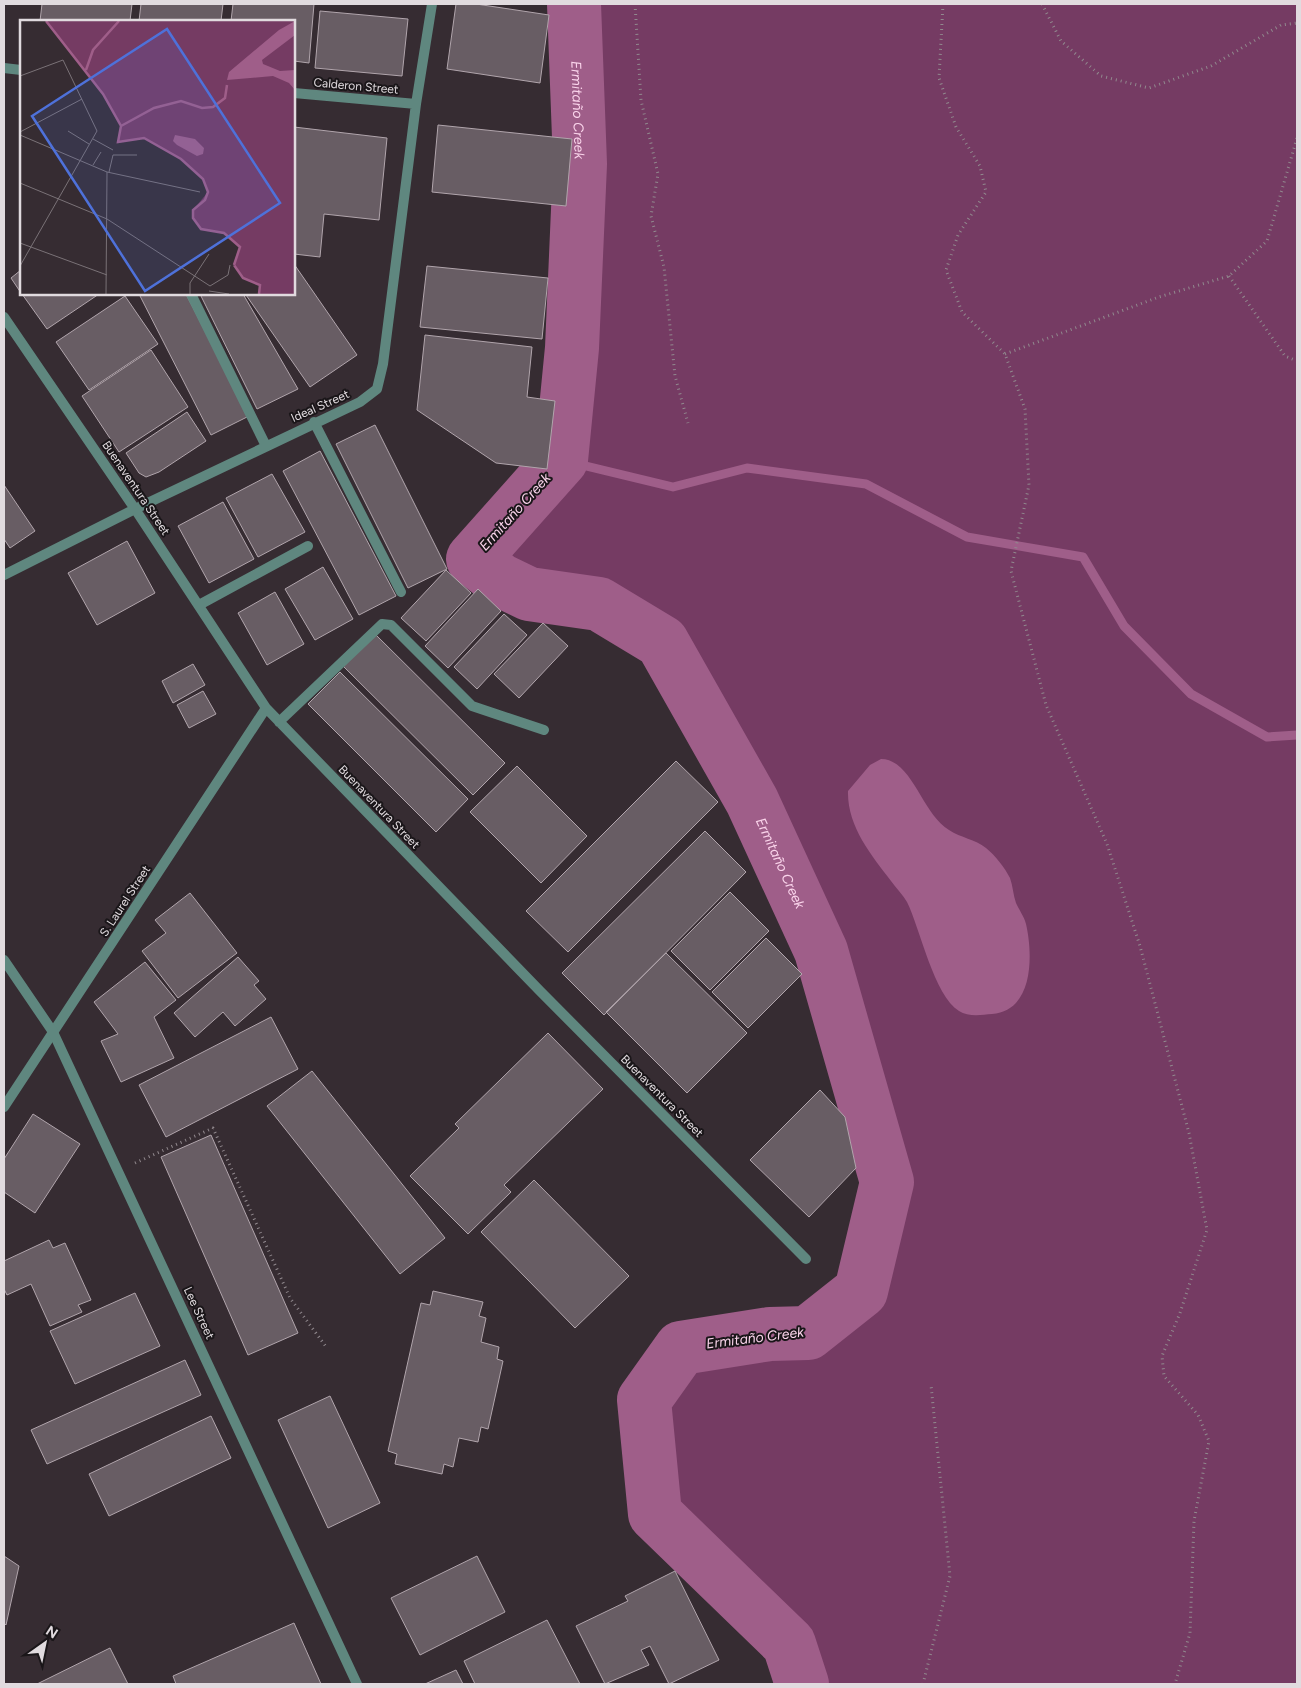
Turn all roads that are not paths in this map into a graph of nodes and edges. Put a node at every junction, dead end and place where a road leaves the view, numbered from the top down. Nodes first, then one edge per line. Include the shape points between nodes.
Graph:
1 (432, 4) edge
2 (4, 68) edge
3 (20, 70) edge
4 (295, 93) edge
5 (416, 104) junction
6 (191, 295) edge
7 (4, 317) edge
8 (314, 422) junction
9 (266, 446) junction
10 (135, 508) junction
11 (308, 546) dead end
12 (4, 575) edge
13 (402, 592) dead end
14 (199, 605) junction
15 (266, 708) junction
16 (279, 722) junction
17 (544, 730) dead end
18 (4, 960) edge
19 (53, 1032) junction
20 (4, 1107) edge
21 (806, 1259) dead end
22 (357, 1684) edge

1 - 5 street, Ideal Street
2 - 3 street
4 - 5 street, Calderon Street
5 - 8 street, Ideal Street via 383,364 377,389 360,402
6 - 9 street
7 - 10 street, Buenaventura Street
8 - 9 street, Ideal Street
8 - 13 street
9 - 10 street, Ideal Street
10 - 12 street, Ideal Street
10 - 14 street, Buenaventura Street
11 - 14 street
14 - 15 street, Buenaventura Street
15 - 16 street, Buenaventura Street
15 - 19 street, S. Laurel Street
16 - 17 street via 382,624 391,625 472,706
16 - 21 street, Buenaventura Street
18 - 19 street, Lee Street
19 - 20 street, S. Laurel Street
19 - 22 street, Lee Street

